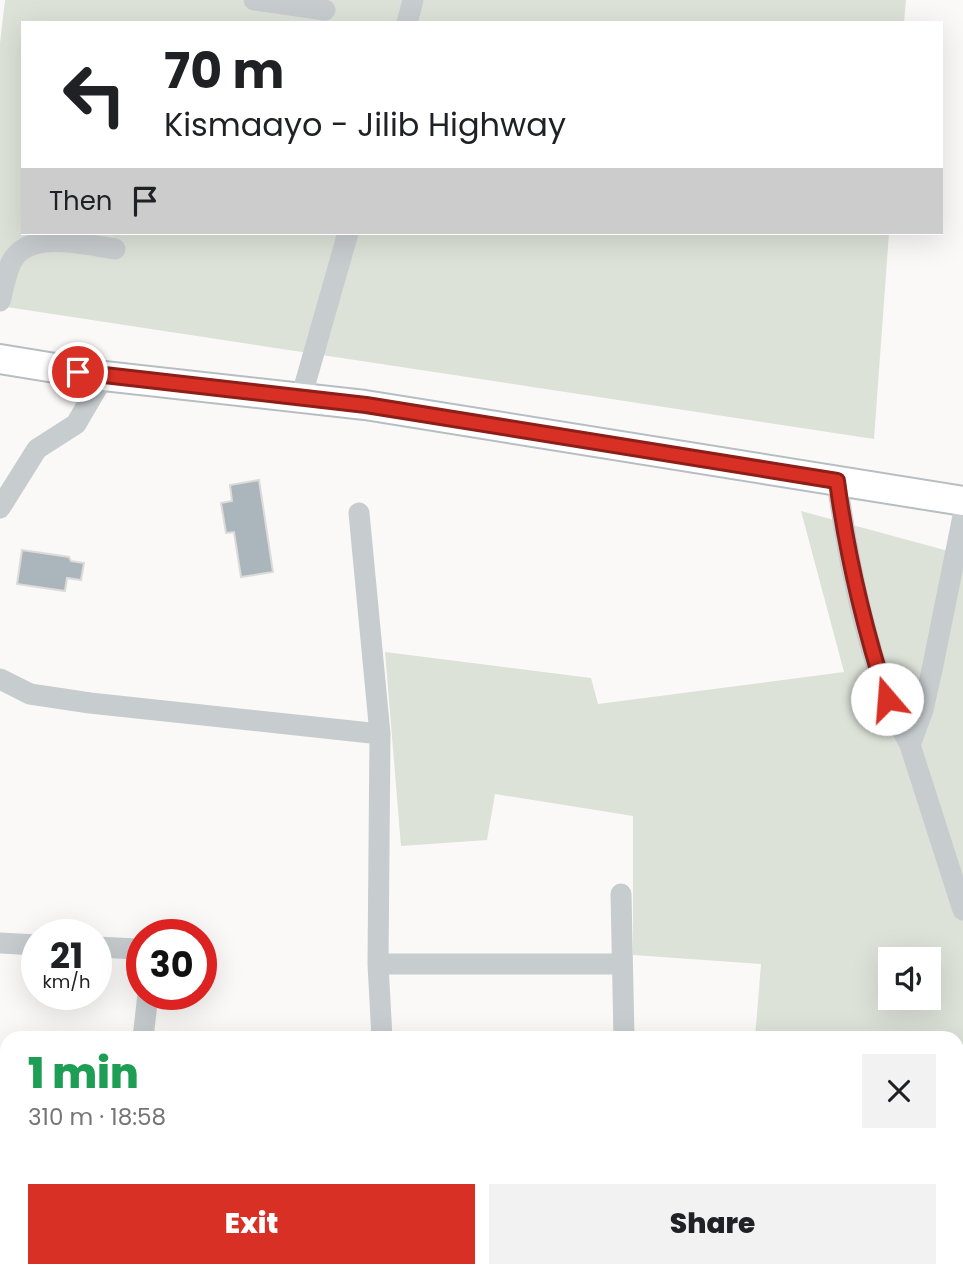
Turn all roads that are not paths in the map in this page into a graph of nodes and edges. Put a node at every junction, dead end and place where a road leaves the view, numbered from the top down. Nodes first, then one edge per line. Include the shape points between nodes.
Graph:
1 (254, 0) edge
2 (413, 0) edge
3 (325, 10) dead end
4 (408, 21) edge
5 (347, 235) edge
6 (115, 249) dead end
7 (0, 301) edge
8 (0, 359) edge
9 (104, 376) junction
10 (301, 398) junction
11 (837, 481) junction
12 (963, 501) edge
13 (0, 508) edge
14 (359, 513) dead end
15 (963, 516) edge
16 (0, 679) edge
17 (380, 734) junction
18 (910, 745) junction
19 (621, 894) dead end
20 (963, 910) edge
21 (0, 943) edge
22 (21, 944) edge
23 (378, 964) junction
24 (622, 964) junction
25 (146, 1010) edge
26 (144, 1031) edge
27 (382, 1031) edge
28 (624, 1031) edge

1 - 3 street
2 - 4 street
5 - 10 street
6 - 7 street via 59,241 30,244 14,258
8 - 9 main road
9 - 10 main road
9 - 13 street via 76,424 37,449
10 - 11 main road
11 - 12 main road
11 - 18 street via 846,549 868,640 887,699
14 - 17 street
15 - 18 street via 923,710
16 - 17 street via 30,694 90,703
17 - 23 street
18 - 20 street
19 - 24 street
21 - 22 street
23 - 24 street
23 - 27 street
24 - 28 street
25 - 26 street

